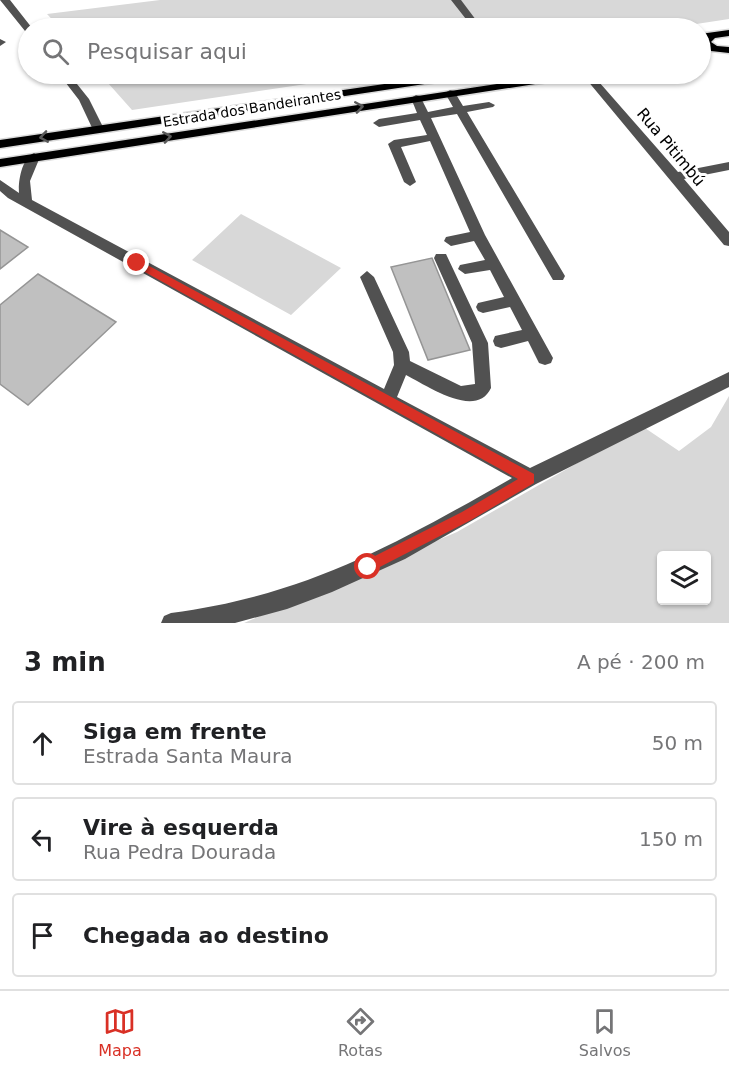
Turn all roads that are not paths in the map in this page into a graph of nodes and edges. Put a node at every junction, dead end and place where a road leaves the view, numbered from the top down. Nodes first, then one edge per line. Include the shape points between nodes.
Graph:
1 (5, 0) edge
2 (456, 0) edge
3 (19, 18) edge
4 (470, 18) edge
5 (729, 33) edge
6 (712, 35) edge
7 (711, 47) edge
8 (729, 50) edge
9 (711, 53) edge
10 (72, 84) edge
11 (403, 84) edge
12 (512, 84) edge
13 (596, 84) edge
14 (450, 93) junction
15 (416, 98) junction
16 (489, 105) dead end
17 (459, 109) junction
18 (424, 116) junction
19 (379, 123) dead end
20 (98, 129) junction
21 (434, 137) junction
22 (142, 140) junction
23 (0, 144) edge
24 (40, 156) junction
25 (0, 163) edge
26 (729, 166) edge
27 (675, 177) junction
28 (410, 182) dead end
29 (0, 184) edge
30 (26, 200) junction
31 (478, 235) junction
32 (451, 241) dead end
33 (729, 241) edge
34 (441, 258) dead end
35 (493, 264) junction
36 (465, 269) dead end
37 (558, 276) dead end
38 (367, 277) dead end
39 (512, 301) junction
40 (483, 307) dead end
41 (532, 334) junction
42 (501, 341) dead end
43 (545, 358) dead end
44 (402, 365) junction
45 (729, 379) edge
46 (387, 401) junction
47 (530, 478) junction
48 (171, 623) edge

1 - 3 street
2 - 4 street
5 - 6 main road
7 - 8 main road
8 - 9 main road
10 - 20 street via 87,104
11 - 20 main road, Estrada dos Bandeirantes
12 - 14 main road, Estrada dos Bandeirantes
13 - 27 street, Rua Pitimbú
14 - 15 main road, Estrada dos Bandeirantes
14 - 17 street
15 - 18 street
22 -> 15 main road, Estrada dos Bandeirantes
16 - 17 street
17 - 18 street
17 - 37 street
18 - 19 street
18 - 21 street
20 - 22 main road
20 -> 23 main road, Estrada dos Bandeirantes
20 - 24 main road
21 - 28 street via 394,144
21 - 31 street
22 - 24 main road, Estrada dos Bandeirantes
24 - 25 main road, Estrada dos Bandeirantes
24 - 30 street via 24,181
26 - 27 street
27 - 33 street, Rua Pitimbú
29 - 30 street
30 - 46 street
31 - 32 street
31 - 35 street
34 - 44 street via 480,343 483,388 460,394
35 - 36 street
35 - 39 street
38 - 44 street via 401,352
39 - 40 street
39 - 41 street
41 - 42 street
41 - 43 street
44 - 46 street
45 - 47 street
46 - 47 street
47 - 48 street via 368,567 280,601 211,620

